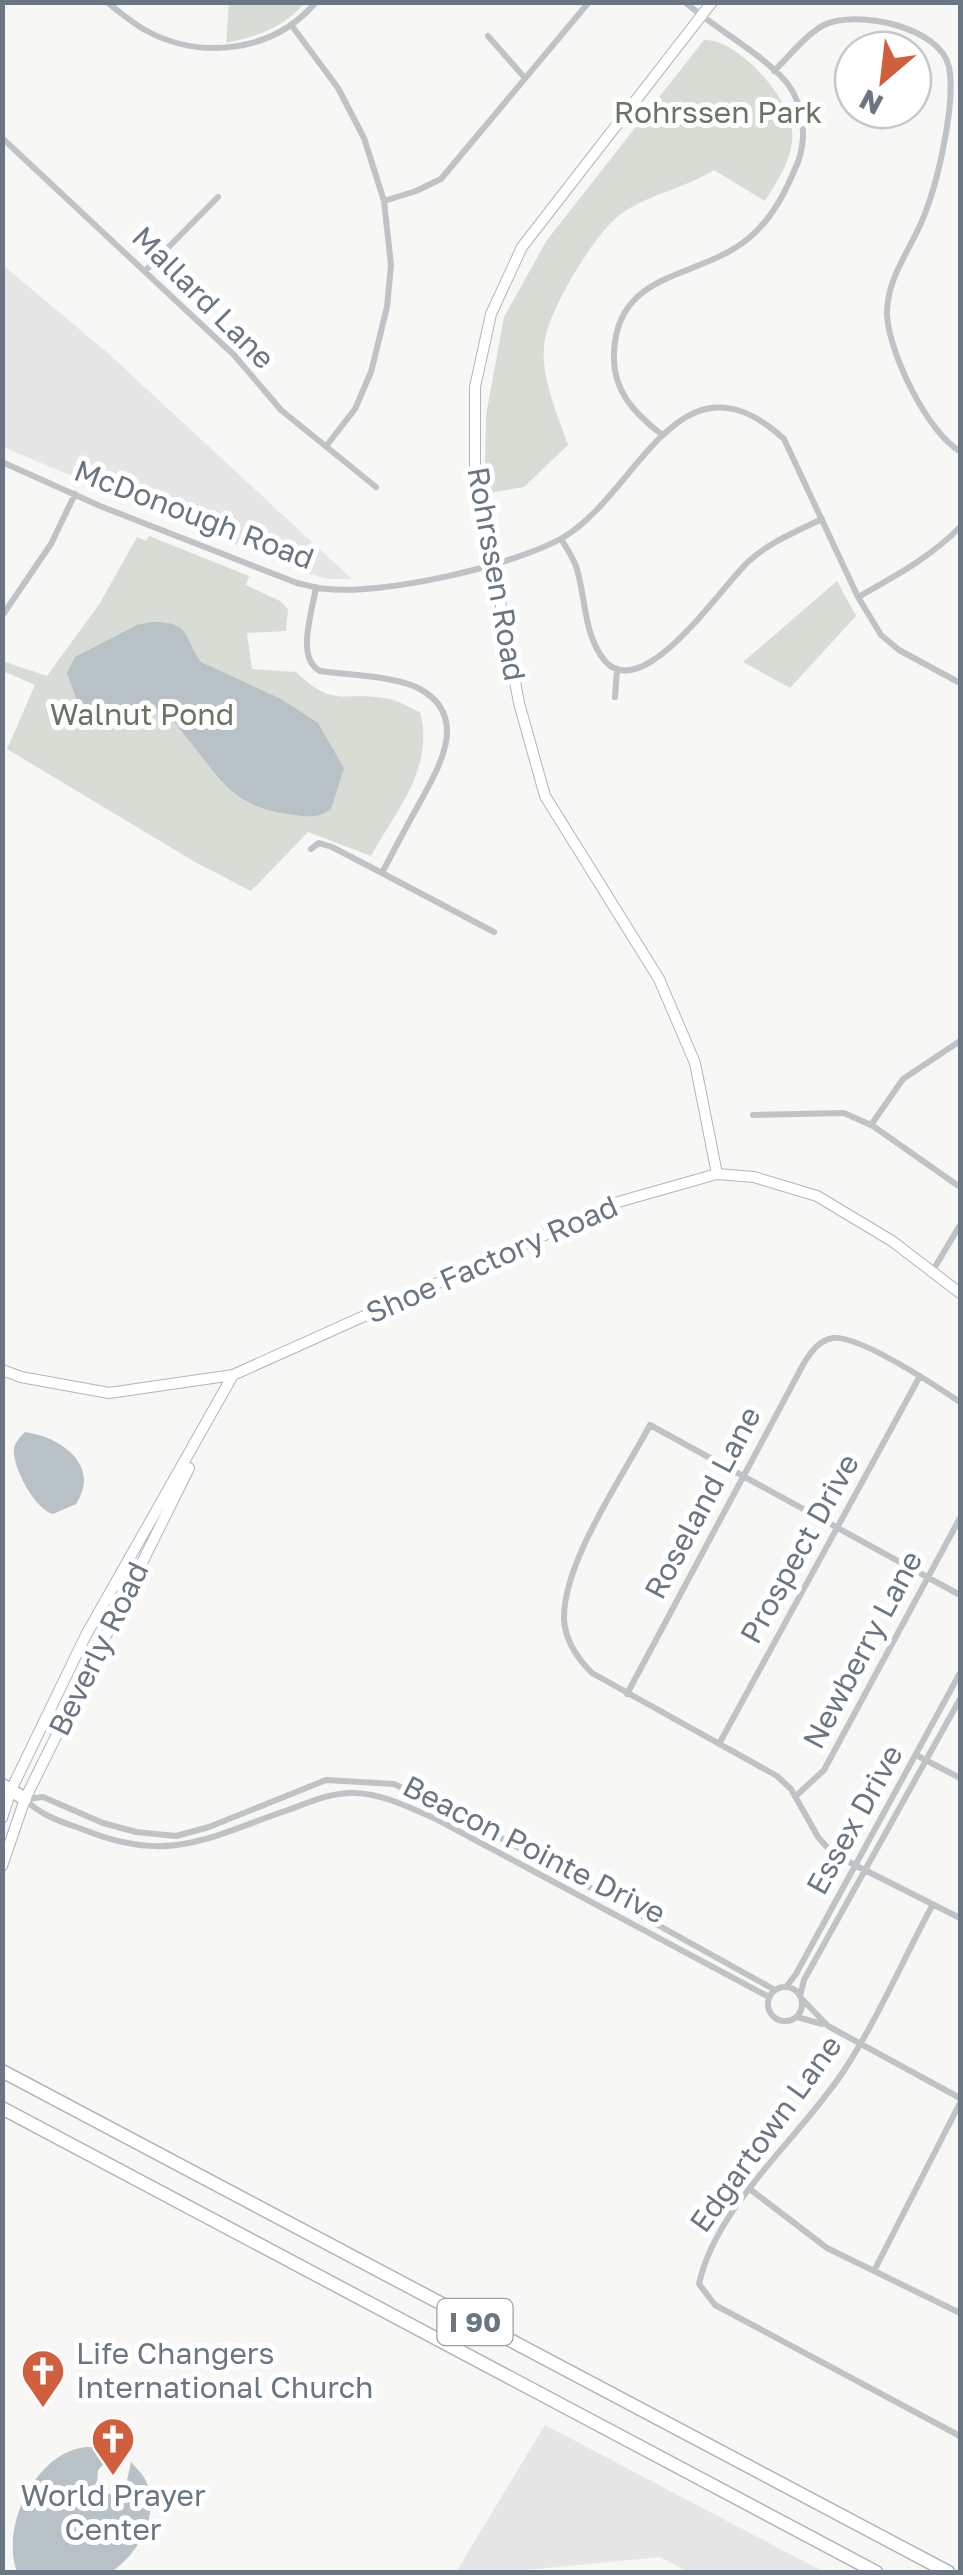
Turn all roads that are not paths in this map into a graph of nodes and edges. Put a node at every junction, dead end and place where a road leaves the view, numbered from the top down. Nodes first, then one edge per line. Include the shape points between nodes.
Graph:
1 (107, 2) edge
2 (316, 2) edge
3 (589, 2) edge
4 (686, 2) edge
5 (712, 2) edge
6 (701, 16) junction
7 (292, 26) junction
8 (488, 36) dead end
9 (774, 72) junction
10 (524, 77) junction
11 (2, 138) edge
12 (218, 197) dead end
13 (384, 201) junction
14 (145, 271) junction
15 (661, 434) junction
16 (326, 445) junction
17 (960, 452) edge
18 (2, 462) edge
19 (376, 487) dead end
20 (74, 494) junction
21 (823, 519) junction
22 (960, 527) edge
23 (561, 538) junction
24 (492, 567) junction
25 (316, 587) junction
26 (858, 596) junction
27 (2, 616) edge
28 (617, 669) junction
29 (960, 683) edge
30 (615, 697) dead end
31 (312, 848) dead end
32 (382, 873) junction
33 (494, 932) dead end
34 (960, 1041) edge
35 (753, 1115) dead end
36 (871, 1125) junction
37 (717, 1174) junction
38 (960, 1188) edge
39 (960, 1225) edge
40 (932, 1272) junction
41 (960, 1293) edge
42 (2, 1370) edge
43 (233, 1375) junction
44 (920, 1376) junction
45 (960, 1402) edge
46 (202, 1434) junction
47 (742, 1476) junction
48 (960, 1518) edge
49 (837, 1528) junction
50 (928, 1578) junction
51 (960, 1595) edge
52 (960, 1673) edge
53 (627, 1694) junction
54 (960, 1699) edge
55 (719, 1744) junction
56 (916, 1755) junction
57 (926, 1760) junction
58 (960, 1778) edge
59 (370, 1782) junction
60 (7, 1788) edge
61 (368, 1795) junction
62 (796, 1796) junction
63 (26, 1799) junction
64 (2, 1818) edge
65 (856, 1864) junction
66 (2, 1866) edge
67 (866, 1869) junction
68 (932, 1906) junction
69 (960, 1918) edge
70 (786, 1987) junction
71 (775, 1990) junction
72 (769, 1997) junction
73 (801, 1997) junction
74 (797, 2017) junction
75 (828, 2026) junction
76 (859, 2042) junction
77 (2, 2071) edge
78 (960, 2101) edge
79 (2, 2108) edge
80 (751, 2190) junction
81 (874, 2271) junction
82 (960, 2313) edge
83 (960, 2436) edge
84 (876, 2572) edge
85 (948, 2572) edge

1 - 7 street via 146,30 200,47 267,40
2 - 7 street
3 - 10 street
4 - 6 street
5 - 6 street, Rohrssen Road
6 - 9 street
6 - 24 street, Rohrssen Road via 522,248 491,314 475,387 475,467
7 - 13 street via 338,88 364,138
8 - 10 street
9 - 15 street via 798,102 804,128 776,207 746,240 662,278 617,324 618,384 628,405
9 - 17 street via 814,32 844,20 902,25 946,56 950,111 924,216 890,288 887,318 894,348 932,425
10 - 13 street via 441,179
11 - 14 street, Mallard Lane
12 - 14 street
13 - 16 street via 391,264 387,308 355,409
14 - 16 street, Mallard Lane via 281,410
15 - 21 street via 685,415 711,408 743,410 764,420 784,439
15 - 23 street, McDonough Road via 592,518
16 - 19 street, Mallard Lane
18 - 20 street, McDonough Road
20 - 25 street, McDonough Road
20 - 27 street via 51,544
21 - 26 street
21 - 28 street via 750,560 694,626 646,666
22 - 26 street via 909,569
23 - 24 street, McDonough Road
23 - 28 street via 575,564 591,634
24 - 25 street, McDonough Road via 364,590
24 - 37 street, Rohrssen Road via 544,796 659,980 696,1063
25 - 32 street via 306,654 312,667 418,688 443,710 448,724 442,762
26 - 29 street via 898,650
28 - 30 street
31 - 32 street via 332,847
32 - 33 street
34 - 36 street via 903,1079
35 - 36 street via 844,1113
36 - 38 street
37 - 40 street, Shoe Factory Road via 817,1196
37 - 43 street, Shoe Factory Road via 618,1202
39 - 40 street
40 - 41 street, Shoe Factory Road
42 - 43 street, Shoe Factory Road via 109,1393
43 - 46 street, Beverly Road
44 - 45 street
44 - 47 street, Roseland Lane via 856,1342 828,1339 804,1363
44 - 49 street, Prospect Drive
46 - 60 street, Beverly Road
46 - 63 street, Beverly Road
47 - 49 street
47 - 53 street, Roseland Lane
47 - 53 street via 650,1425 585,1544 564,1620 576,1654 592,1673
48 - 50 street, Newberry Lane
49 - 50 street
49 - 55 street, Prospect Drive
50 - 51 street
50 - 62 street, Newberry Lane via 824,1770
52 - 56 street, Essex Drive
53 - 55 street
54 - 57 street, Essex Drive
55 - 62 street via 777,1776
56 - 57 street
56 - 65 street, Essex Drive
57 - 58 street
57 - 67 street, Essex Drive
59 - 61 street
59 - 63 street, Beacon Pointe Drive via 326,1780 176,1836 103,1823 43,1797
59 - 71 street, Beacon Pointe Drive via 425,1797
60 - 63 highway
60 - 64 street, Beverly Road
61 - 63 street, Beacon Pointe Drive via 327,1796 183,1846 150,1849 36,1811
61 - 72 street, Beacon Pointe Drive via 436,1820
62 - 65 street via 828,1850
63 - 66 street, Beverly Road
65 - 67 street
65 - 70 street, Essex Drive
67 - 68 street
67 - 73 street, Essex Drive via 804,1980
68 - 69 street
68 - 76 street, Edgartown Lane
70 - 71 street
70 - 73 street
71 - 72 street
72 - 74 street via 775,2018
73 - 74 street
73 - 75 street
74 - 75 street
75 - 76 street
76 - 78 street
76 - 80 street, Edgartown Lane
77 - 85 highway, I 90
78 - 81 street
79 - 84 highway, I 90
80 - 81 street via 827,2248
80 - 83 street, Edgartown Lane via 704,2261 698,2284 715,2305
81 - 82 street

